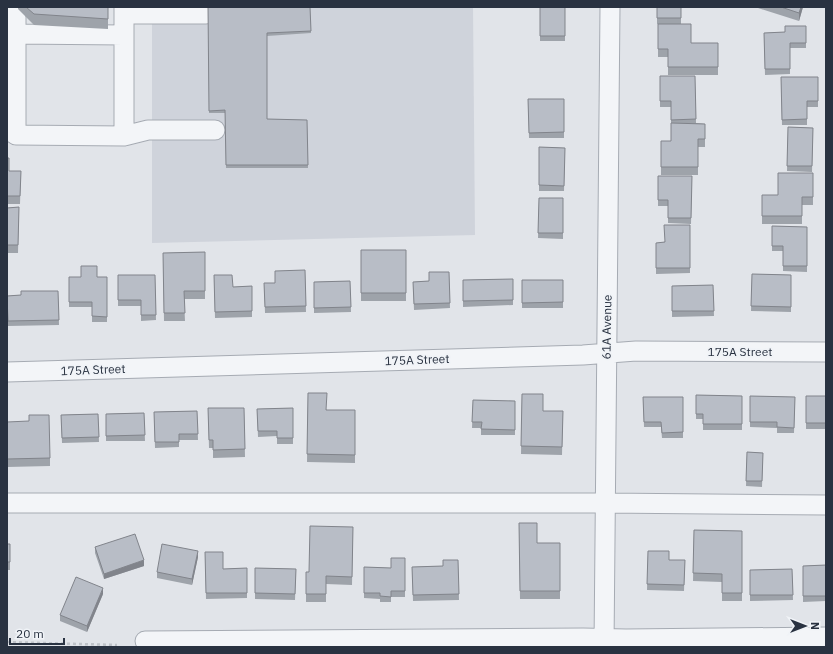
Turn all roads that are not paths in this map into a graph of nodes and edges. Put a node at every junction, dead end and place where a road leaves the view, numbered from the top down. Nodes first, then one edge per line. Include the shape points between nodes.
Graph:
1 (610, 7) edge
2 (124, 11) edge
3 (206, 14) dead end
4 (7, 17) edge
5 (16, 34) junction
6 (124, 34) junction
7 (215, 130) dead end
8 (12, 132) edge
9 (124, 136) junction
10 (826, 352) edge
11 (607, 353) junction
12 (7, 372) edge
13 (605, 502) junction
14 (7, 503) edge
15 (826, 505) edge
16 (826, 637) edge
17 (145, 641) dead end
18 (604, 643) edge

1 - 11 street, 61A Avenue
2 - 3 street
2 - 6 street
4 - 5 street via 16,17
5 - 6 street
5 - 8 street
6 - 9 street
7 - 9 street via 148,130
8 - 9 street
10 - 11 street, 175A Street
11 - 12 street, 175A Street
11 - 13 street, 61A Avenue
13 - 14 street
13 - 15 street
13 - 18 street, 61A Avenue
16 - 18 street
17 - 18 street via 575,638

